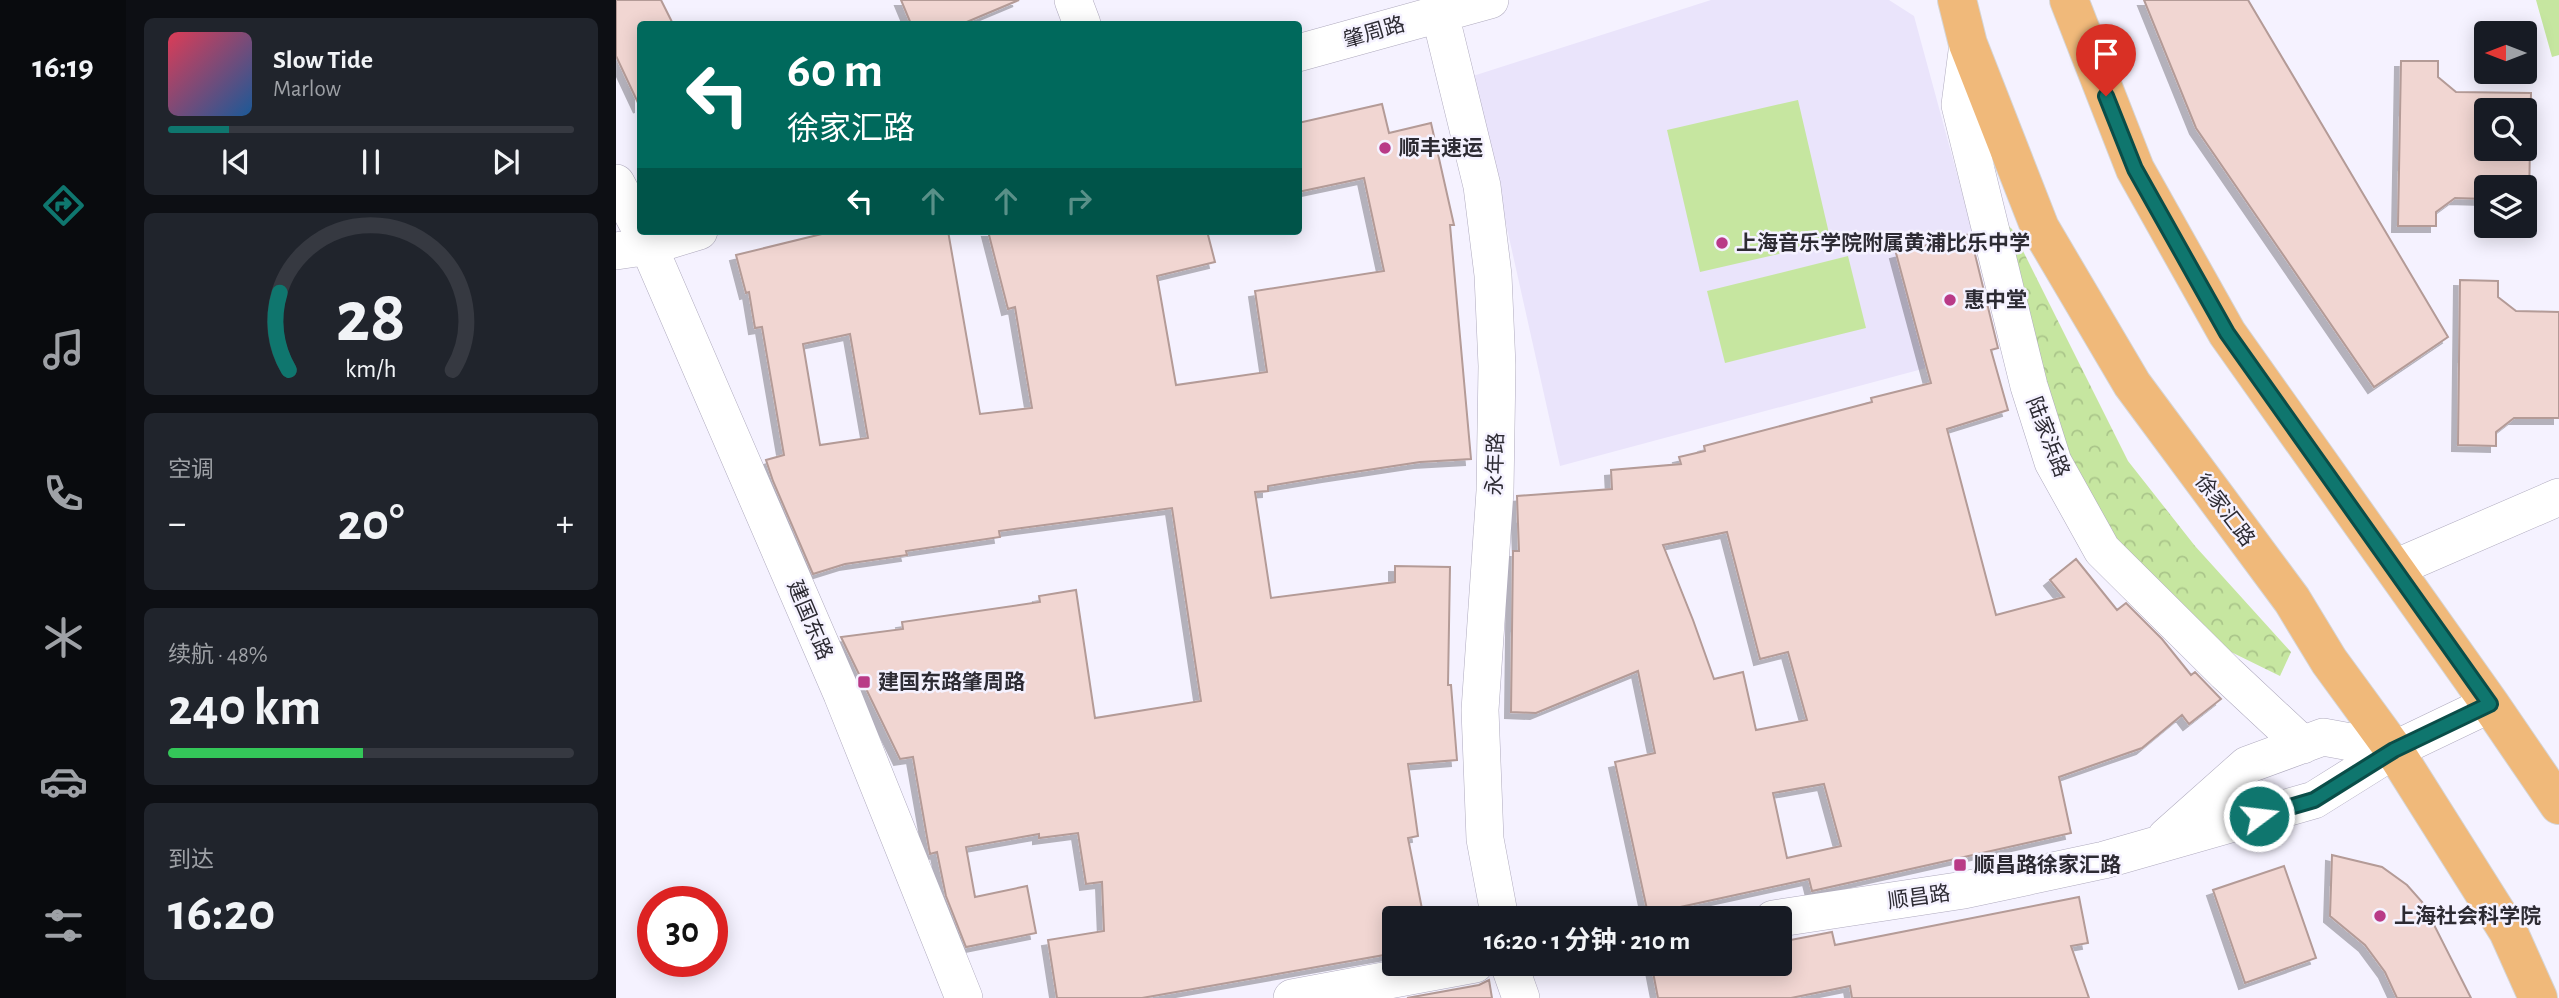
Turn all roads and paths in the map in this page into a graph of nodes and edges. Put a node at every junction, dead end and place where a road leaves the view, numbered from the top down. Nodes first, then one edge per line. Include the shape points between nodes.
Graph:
1 (1073, 0) edge
2 (1490, 0) edge
3 (1957, 0) edge
4 (2069, 0) edge
5 (1440, 13) junction
6 (1081, 21) edge
7 (1968, 44) junction
8 (1302, 52) edge
9 (616, 183) edge
10 (668, 235) edge
11 (637, 239) edge
12 (2559, 497) edge
13 (2395, 568) junction
14 (2490, 704) junction
15 (2303, 745) junction
16 (2394, 750) junction
17 (2559, 805) edge
18 (2159, 843) junction
19 (1498, 906) edge
20 (1792, 916) edge
21 (1410, 976) edge
22 (1513, 976) edge
23 (964, 998) edge
24 (1292, 998) edge
25 (1521, 998) edge
26 (2538, 998) edge

1 - 6 street
2 - 5 street, 肇周路
3 - 7 main road, 徐家汇路
4 - 13 main road via 2135,169 2227,333
5 - 8 street, 肇周路
5 - 19 street, 永年路 via 1482,186 1493,275 1495,491 1480,710 1485,839
7 - 15 street, 陆家浜路 via 1960,105 2029,386 2053,462 2102,550
7 - 16 main road, 徐家汇路 via 2040,228 2132,384 2292,600 2329,661
9 - 11 street, 建国东路
10 - 11 street
11 - 23 street, 建国东路 via 842,694
12 - 13 street
13 - 14 main road
14 - 16 street, 顺昌路
14 - 17 main road
15 - 16 street via 2323,737
15 - 18 street via 2247,765
16 - 18 street, 顺昌路 via 2314,800
16 - 26 main road, 徐家汇路 via 2508,931
18 - 20 street, 顺昌路 via 2104,860 1964,890
21 - 24 street
22 - 25 street

